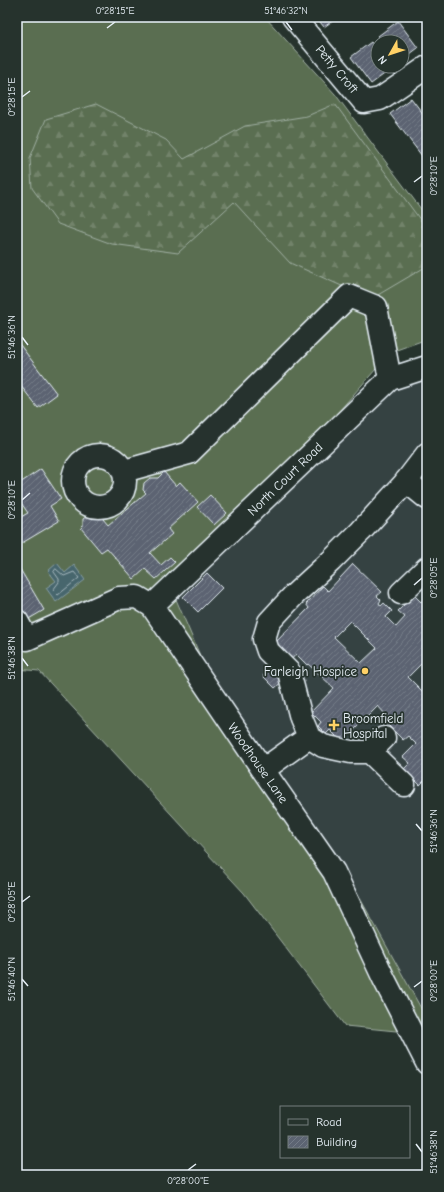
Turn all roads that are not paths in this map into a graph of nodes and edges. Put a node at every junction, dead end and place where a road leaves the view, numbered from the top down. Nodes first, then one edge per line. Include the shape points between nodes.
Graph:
1 (293, 17) edge
2 (427, 68) edge
3 (427, 367) edge
4 (390, 379) junction
5 (427, 454) edge
6 (124, 471) dead end
7 (406, 481) junction
8 (427, 498) edge
9 (427, 568) edge
10 (401, 592) dead end
11 (152, 606) junction
12 (17, 621) edge
13 (309, 737) junction
14 (262, 770) junction
15 (404, 785) dead end
16 (427, 1063) edge

1 - 2 street, Petty Croft via 364,102 380,99
3 - 4 street, North Court Road
4 - 6 street via 376,307 349,296 189,453
4 - 11 street, North Court Road
5 - 7 street
7 - 8 street
7 - 13 street via 361,520 275,605 268,622 264,639 268,651 289,672 301,718
9 - 10 street
11 - 12 street via 137,597 120,598 27,639
11 - 14 street, Woodhouse Lane
13 - 14 street
13 - 15 street via 323,746 351,752 377,745
14 - 16 street, Woodhouse Lane via 334,872

